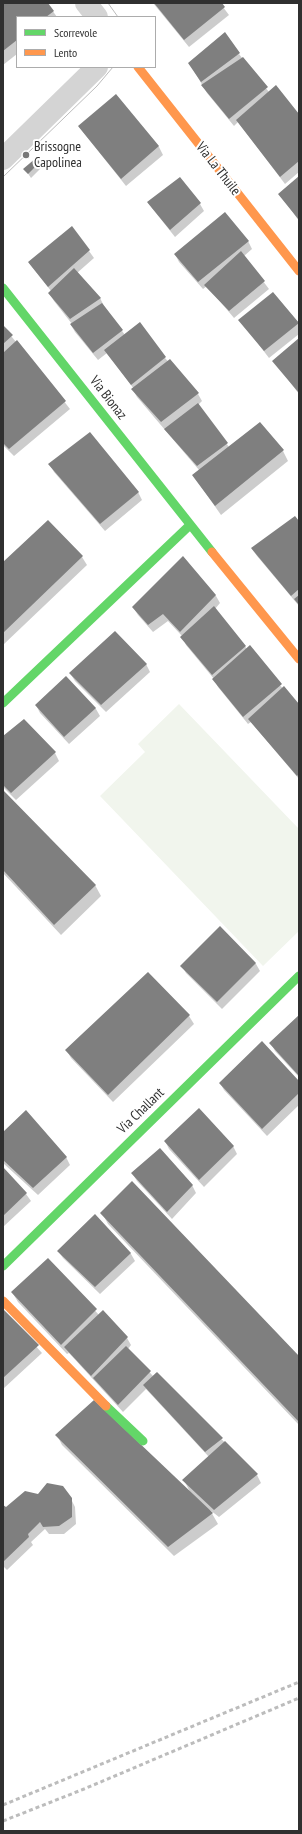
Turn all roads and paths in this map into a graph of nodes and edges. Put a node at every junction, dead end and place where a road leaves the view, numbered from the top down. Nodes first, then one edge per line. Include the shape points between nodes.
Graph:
1 (86, 3) edge
2 (96, 16) edge
3 (96, 68) edge
4 (139, 68) edge
5 (3, 159) edge
6 (299, 271) edge
7 (3, 288) edge
8 (190, 525) junction
9 (299, 659) edge
10 (3, 703) edge
11 (299, 976) edge
12 (3, 1266) edge
13 (3, 1301) edge
14 (143, 1441) dead end

1 - 2 street
3 - 5 street
4 - 6 street, Via La Thuile
7 - 8 street, Via Bionaz
8 - 9 street, Via Bionaz
8 - 10 street
11 - 12 street, Via Challant
13 - 14 street via 80,1381

